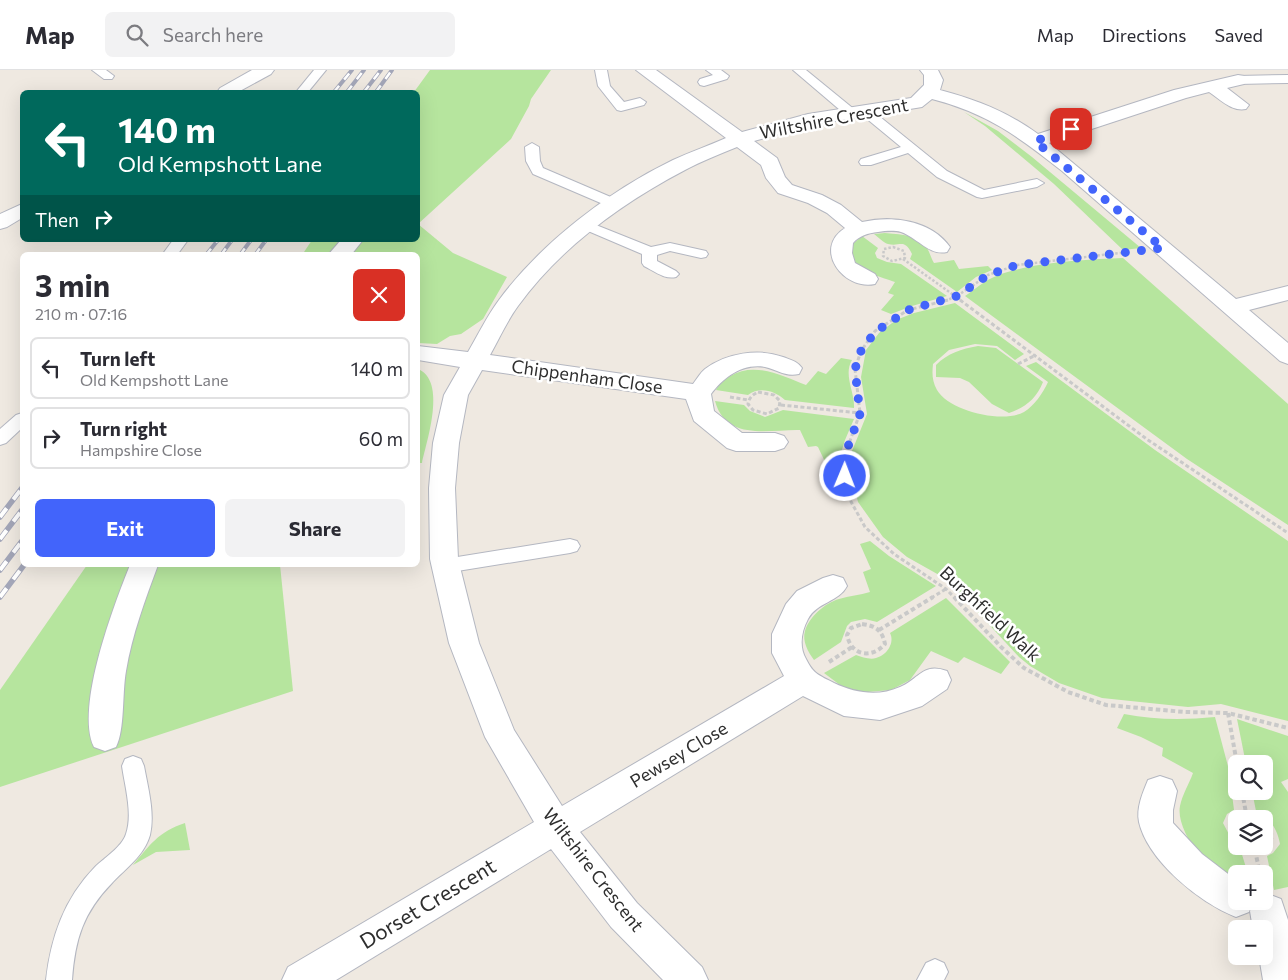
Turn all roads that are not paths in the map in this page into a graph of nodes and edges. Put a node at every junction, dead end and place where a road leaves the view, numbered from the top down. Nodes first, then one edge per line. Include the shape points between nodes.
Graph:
1 (265, 70) edge
2 (320, 70) edge
3 (601, 70) edge
4 (645, 70) edge
5 (712, 70) edge
6 (799, 70) edge
7 (1288, 79) edge
8 (1238, 80) joint
9 (704, 82) dead end
10 (929, 82) edge
11 (1212, 86) junction
12 (230, 90) edge
13 (304, 90) edge
14 (640, 102) dead end
15 (1240, 105) dead end
16 (858, 112) junction
17 (740, 138) junction
18 (1035, 141) junction
19 (532, 147) dead end
20 (910, 148) junction
21 (866, 162) dead end
22 (1036, 183) dead end
23 (615, 204) junction
24 (20, 211) edge
25 (0, 224) edge
26 (586, 226) junction
27 (858, 229) junction
28 (179, 242) edge
29 (350, 242) edge
30 (939, 247) dead end
31 (171, 252) edge
32 (342, 252) edge
33 (650, 252) junction
34 (701, 254) dead end
35 (671, 274) dead end
36 (868, 279) dead end
37 (1288, 293) edge
38 (1232, 307) junction
39 (420, 353) edge
40 (1288, 356) edge
41 (474, 362) junction
42 (790, 368) dead end
43 (700, 393) junction
44 (20, 421) edge
45 (0, 439) edge
46 (774, 442) dead end
47 (570, 546) dead end
48 (445, 566) junction
49 (143, 567) edge
50 (833, 586) dead end
51 (936, 680) dead end
52 (802, 681) junction
53 (105, 737) dead end
54 (133, 766) dead end
55 (1160, 791) dead end
56 (556, 828) junction
57 (1228, 888) edge
58 (1260, 910) edge
59 (59, 980) edge
60 (301, 980) edge
61 (689, 980) edge
62 (1282, 980) edge

1 - 12 street
2 - 13 lane
3 - 14 lane via 600,79 605,89 621,108
4 - 17 street
5 - 9 lane via 723,76
6 - 16 lane
7 - 8 lane
8 - 11 street
10 - 16 street, Wiltshire Crescent via 916,103
10 - 18 street via 1010,123
11 - 15 street
11 - 18 street
16 - 17 street, Wiltshire Crescent via 808,120
16 - 20 lane
17 - 23 street, Wiltshire Crescent via 679,165
17 - 27 street via 770,162 776,178 785,189 834,209
18 - 38 street
19 - 23 lane via 538,171
20 - 21 lane
20 - 22 lane via 942,174 982,194
23 - 26 street, Wiltshire Crescent
24 - 25 street
26 - 33 lane
26 - 41 street, Wiltshire Crescent via 540,265 507,304
27 - 30 street via 902,226 934,240
27 - 36 street via 845,236 840,250 845,266
28 - 31 lane
29 - 32 street
33 - 34 lane via 670,247
33 - 35 lane via 649,263
37 - 38 street
38 - 40 street
39 - 41 street, Chippenham Close
41 - 43 street, Chippenham Close
41 - 48 street, Wiltshire Crescent via 456,395 446,443 442,488
42 - 43 street via 766,359 730,365 713,375
43 - 46 street via 698,398 704,415 736,442
44 - 45 lane
47 - 48 lane
48 - 56 street, Wiltshire Crescent via 464,643 501,737
49 - 53 street via 113,650 104,707
50 - 52 street via 807,599 796,612 787,634 787,653
51 - 52 street via 911,697 880,707 844,702
52 - 56 street, Pewsey Close
54 - 59 lane via 140,825 135,842 101,876 71,916 61,952
55 - 57 street via 1156,823 1167,842 1184,862
56 - 60 street, Dorset Crescent
56 - 61 street, Wiltshire Crescent via 624,915
58 - 62 street

